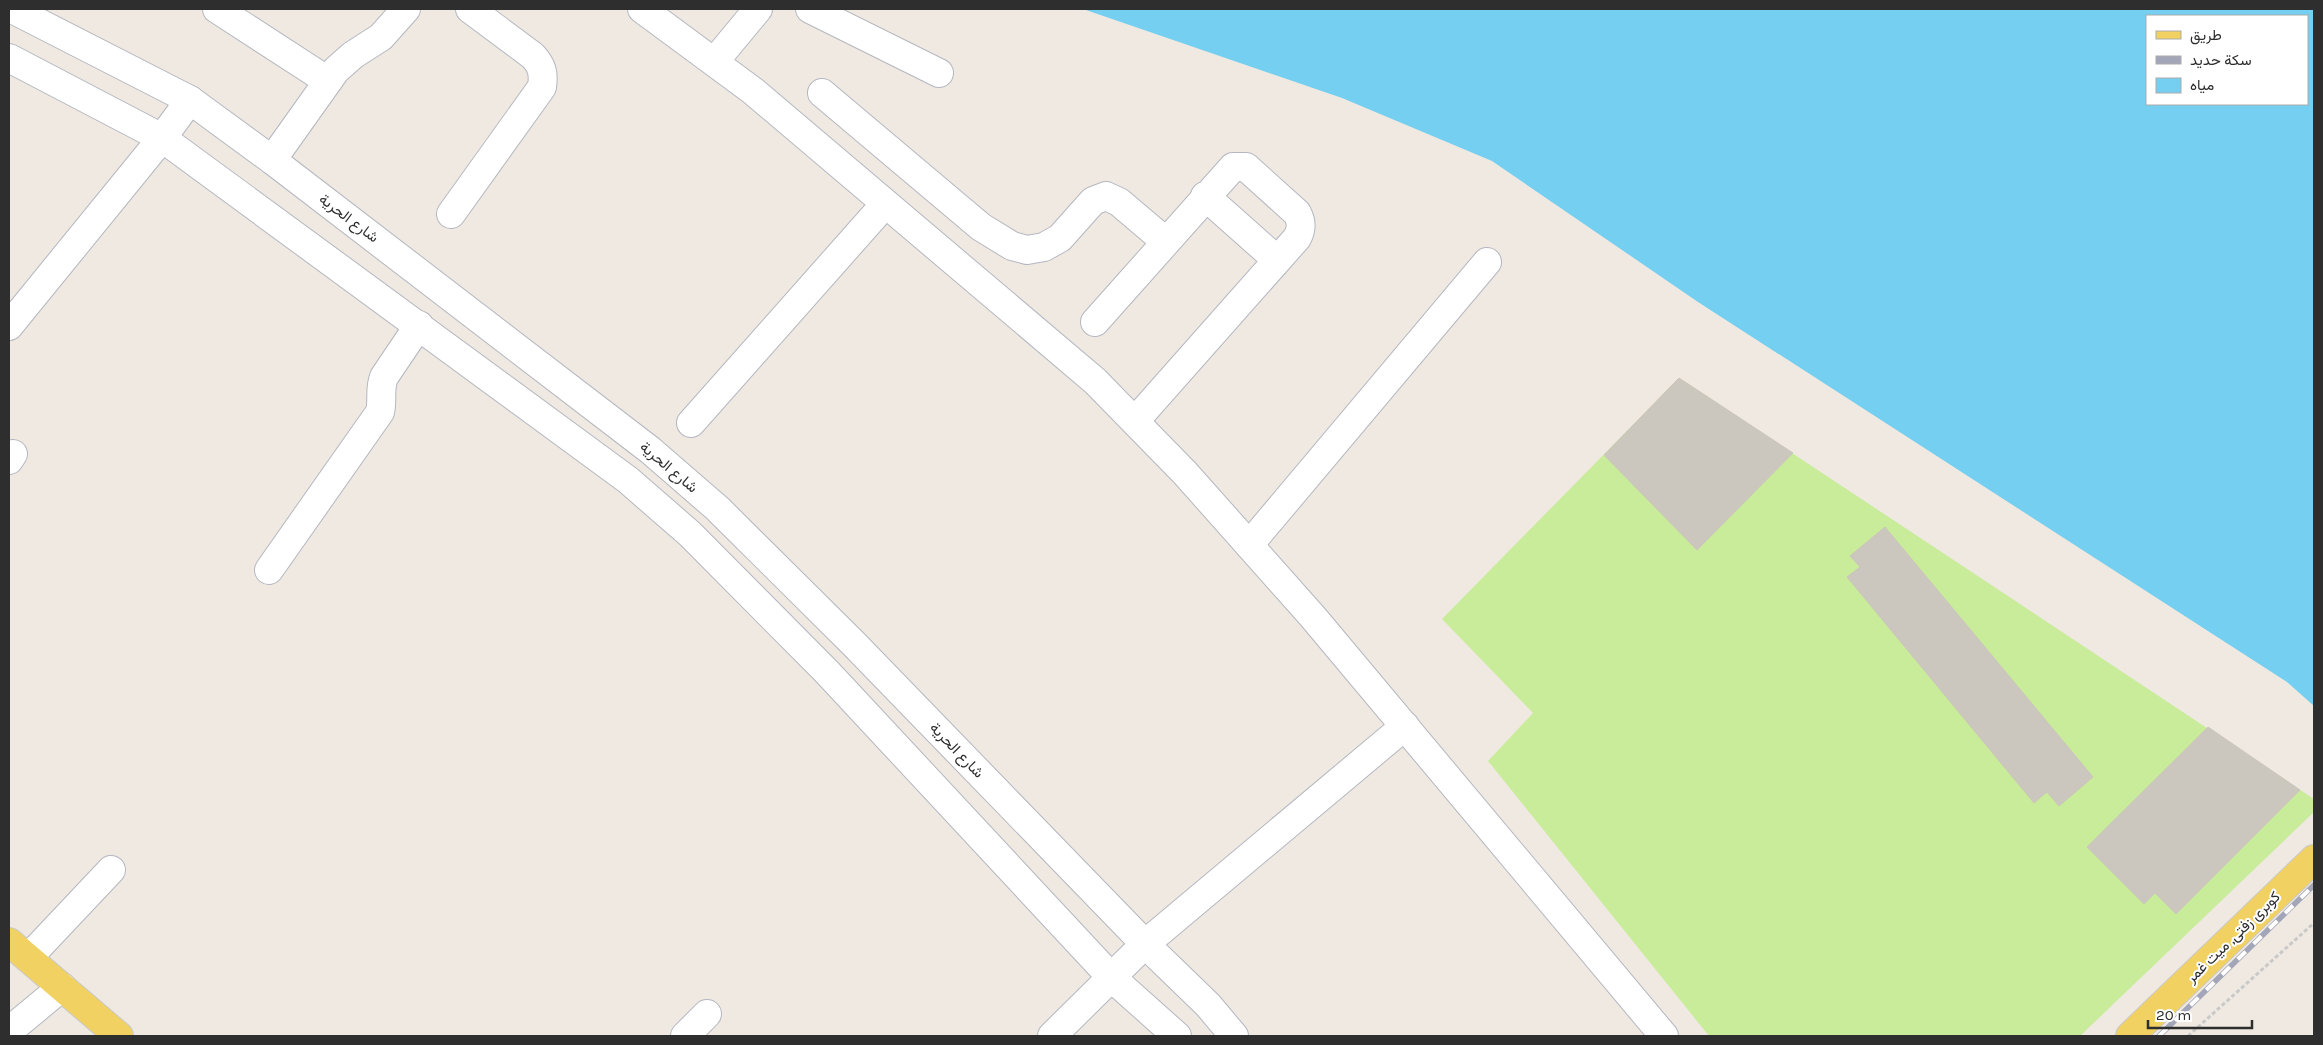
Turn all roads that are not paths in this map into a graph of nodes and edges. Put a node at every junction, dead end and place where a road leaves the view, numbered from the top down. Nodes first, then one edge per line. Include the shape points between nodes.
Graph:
1 (12, 9) edge
2 (217, 9) edge
3 (406, 9) edge
4 (470, 9) edge
5 (642, 9) edge
6 (758, 9) edge
7 (810, 9) edge
8 (9, 58) edge
9 (715, 61) junction
10 (939, 73) dead end
11 (328, 81) junction
12 (822, 93) dead end
13 (190, 100) junction
14 (162, 138) junction
15 (272, 160) junction
16 (1204, 196) junction
17 (885, 204) junction
18 (451, 214) dead end
19 (1165, 241) junction
20 (1277, 260) junction
21 (1487, 262) dead end
22 (431, 280) junction
23 (413, 321) junction
24 (1095, 322) dead end
25 (9, 326) edge
26 (1135, 421) junction
27 (691, 423) dead end
28 (650, 450) junction
29 (628, 480) junction
30 (1249, 545) junction
31 (269, 570) dead end
32 (1405, 726) junction
33 (2314, 859) edge
34 (111, 870) dead end
35 (1145, 944) junction
36 (18, 950) edge
37 (1112, 978) junction
38 (62, 987) junction
39 (707, 1014) dead end
40 (9, 1031) edge
41 (119, 1036) edge
42 (685, 1036) edge
43 (1052, 1036) edge
44 (1177, 1036) edge
45 (1234, 1036) edge
46 (1664, 1036) edge
47 (2130, 1036) edge

1 - 13 street, شارع الحرية
2 - 11 street
3 - 11 street via 389,30 344,62
4 - 18 street via 533,56 544,76 542,87
5 - 9 street
6 - 9 street
7 - 10 street
8 - 14 street
9 - 17 street
11 - 15 street
12 - 19 street via 981,228 1012,246 1027,250 1044,247 1060,238 1093,201 1106,196 1119,202
13 - 14 street
13 - 15 street, شارع الحرية
14 - 23 street
14 - 25 street
15 - 22 street, شارع الحرية
16 - 19 street
16 - 20 street
16 - 20 street via 1227,171 1240,166 1246,168 1300,219 1300,232
17 - 26 street via 1095,381
17 - 27 street
19 - 24 street
20 - 26 street
21 - 30 street
22 - 23 street
22 - 28 street, شارع الحرية
23 - 29 street
23 - 31 street via 381,384 380,412
26 - 30 street
28 - 29 street
28 - 35 street, شارع الحرية via 717,508 840,630
29 - 37 street via 690,534 827,672
30 - 32 street
32 - 35 street
32 - 46 street
33 - 47 main road, كوبرى زفتى, ميت غمر
34 - 36 street
35 - 37 street
35 - 45 street, شارع الحرية via 1208,1005
36 - 38 main road
37 - 43 street
37 - 44 street
38 - 40 street
38 - 41 main road
39 - 42 street

